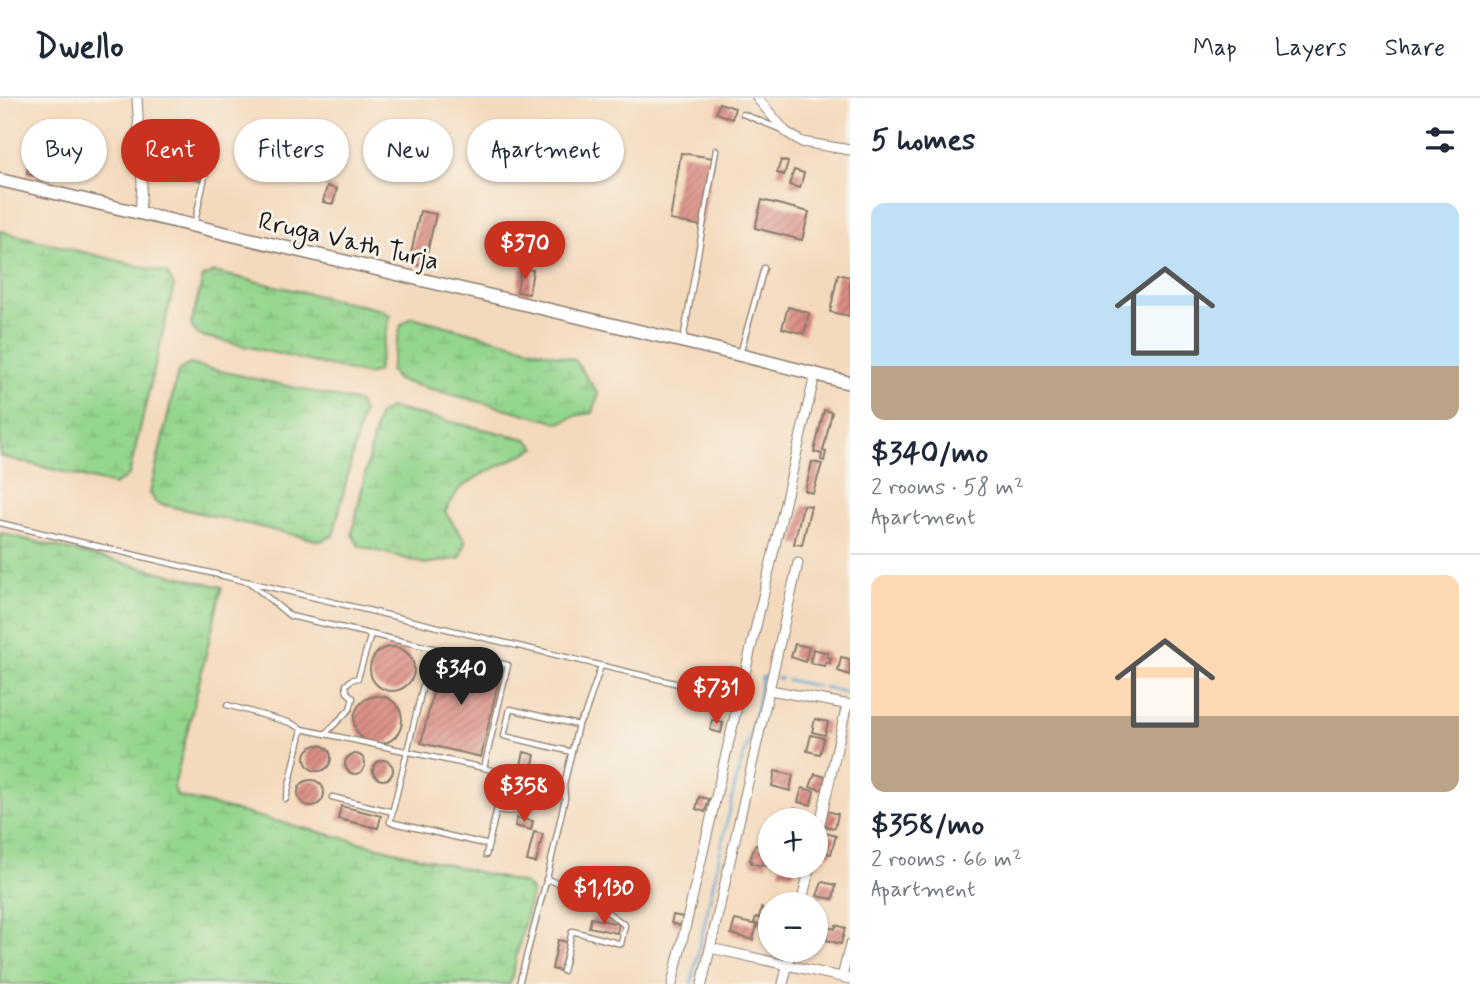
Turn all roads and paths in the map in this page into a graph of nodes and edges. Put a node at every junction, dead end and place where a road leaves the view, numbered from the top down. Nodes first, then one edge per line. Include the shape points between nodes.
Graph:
1 (137, 98) edge
2 (757, 98) edge
3 (743, 114) dead end
4 (786, 132) junction
5 (716, 150) dead end
6 (850, 150) edge
7 (0, 180) edge
8 (204, 182) edge
9 (140, 214) junction
10 (194, 226) junction
11 (764, 268) dead end
12 (683, 342) junction
13 (740, 355) junction
14 (816, 375) junction
15 (850, 383) edge
16 (0, 523) edge
17 (798, 563) dead end
18 (248, 581) junction
19 (371, 634) junction
20 (432, 648) junction
21 (601, 666) junction
22 (769, 690) junction
23 (739, 698) junction
24 (227, 705) dead end
25 (848, 705) edge
26 (578, 725) junction
27 (302, 729) junction
28 (325, 734) junction
29 (572, 752) junction
30 (407, 753) junction
31 (484, 768) junction
32 (564, 785) junction
33 (332, 797) dead end
34 (286, 799) dead end
35 (824, 808) edge
36 (497, 810) junction
37 (393, 812) junction
38 (489, 845) junction
39 (486, 855) dead end
40 (545, 879) junction
41 (850, 944) edge
42 (710, 948) junction
43 (788, 962) edge
44 (787, 965) junction
45 (563, 971) dead end
46 (843, 980) edge
47 (520, 984) edge
48 (672, 984) edge
49 (702, 984) edge
50 (783, 984) edge

1 - 9 street
2 - 4 street
3 - 4 lane
4 - 6 street via 802,142
5 - 12 lane
7 - 9 street, Rruga Vath Turja
8 - 10 lane
9 - 10 street, Rruga Vath Turja
10 - 12 street, Rruga Vath Turja
11 - 13 lane
12 - 13 street, Rruga Vath Turja
13 - 14 street, Rruga Vath Turja
14 - 15 street, Rruga Vath Turja
14 - 23 street
16 - 18 lane
17 - 22 street
18 - 19 lane via 290,616
18 - 21 lane
19 - 20 lane
19 - 28 lane via 358,678 346,685 353,698 350,709
20 - 30 lane
20 - 31 lane via 508,665
21 - 23 lane
21 - 26 lane
22 - 25 street
22 - 42 street
23 - 48 street
24 - 27 lane
25 - 35 street
26 - 29 lane
26 - 29 lane via 510,709 504,736
27 - 28 lane
27 - 34 lane
28 - 30 lane
29 - 32 lane
30 - 31 lane
30 - 37 lane
31 - 36 lane via 505,774
32 - 36 lane via 517,813
32 - 40 lane via 565,798
33 - 37 lane
36 - 38 lane
37 - 38 lane via 390,822
38 - 39 lane
40 - 45 lane via 576,889 625,925 621,944 572,931
40 - 47 lane
41 - 46 street
42 - 44 street
42 - 49 street
43 - 44 street
44 - 46 street
44 - 50 street

